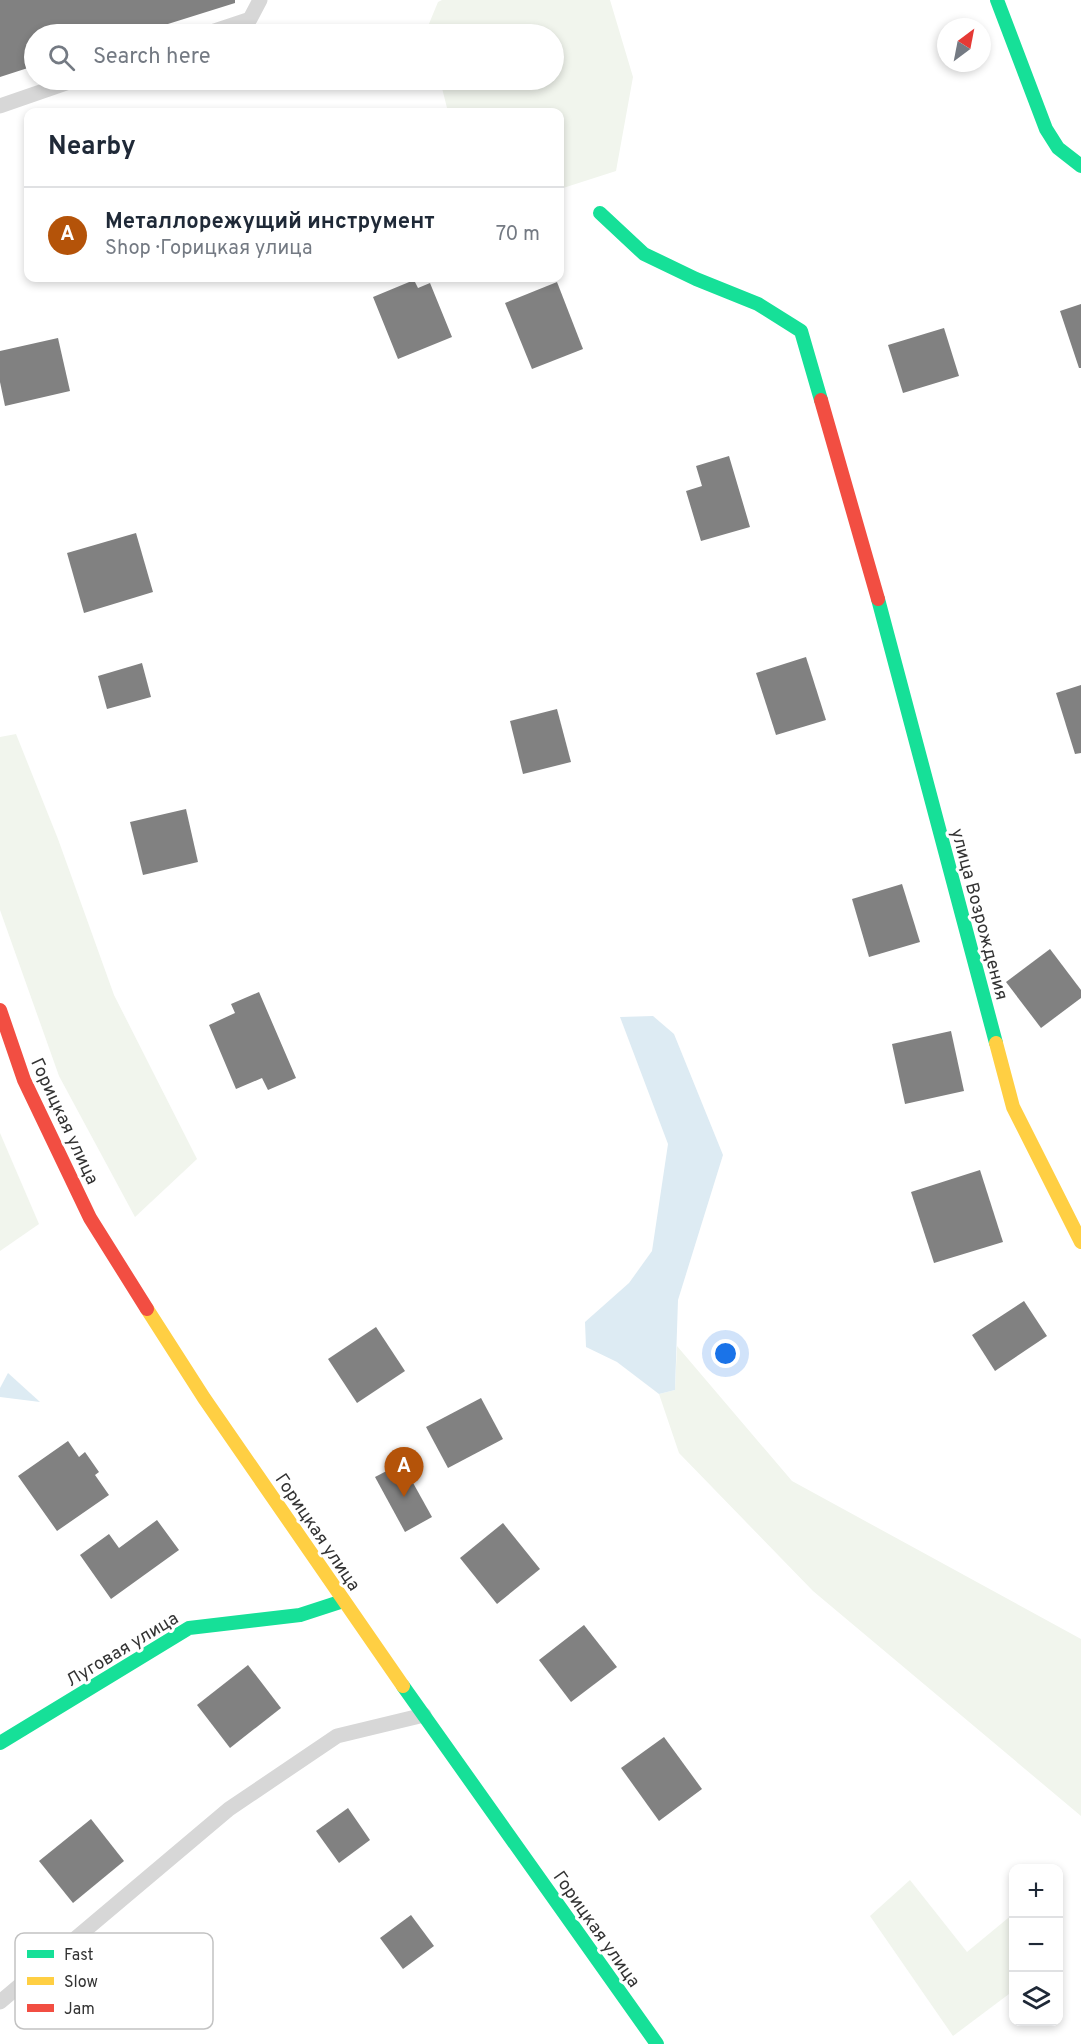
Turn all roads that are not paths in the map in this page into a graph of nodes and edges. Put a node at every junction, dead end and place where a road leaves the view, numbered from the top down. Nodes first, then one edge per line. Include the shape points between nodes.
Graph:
1 (260, 0) edge
2 (997, 0) edge
3 (235, 24) edge
4 (46, 90) edge
5 (0, 106) edge
6 (1081, 166) edge
7 (600, 213) dead end
8 (0, 1010) edge
9 (1081, 1242) edge
10 (343, 1601) junction
11 (424, 1715) junction
12 (0, 1743) edge
13 (82, 1933) edge
14 (15, 1989) edge
15 (0, 2002) edge
16 (657, 2044) edge

1 - 3 lane via 250,19
2 - 6 street via 1046,129 1058,148
4 - 5 lane
7 - 9 street, улица Возрождения via 644,254 758,304 801,331 874,584 1013,1107
8 - 10 street, Горицкая улица via 24,1080 90,1218 204,1398
10 - 11 street, Горицкая улица
10 - 12 street, Луговая улица via 300,1615 189,1628
11 - 13 lane via 337,1736 229,1809
11 - 16 street, Горицкая улица
14 - 15 lane

